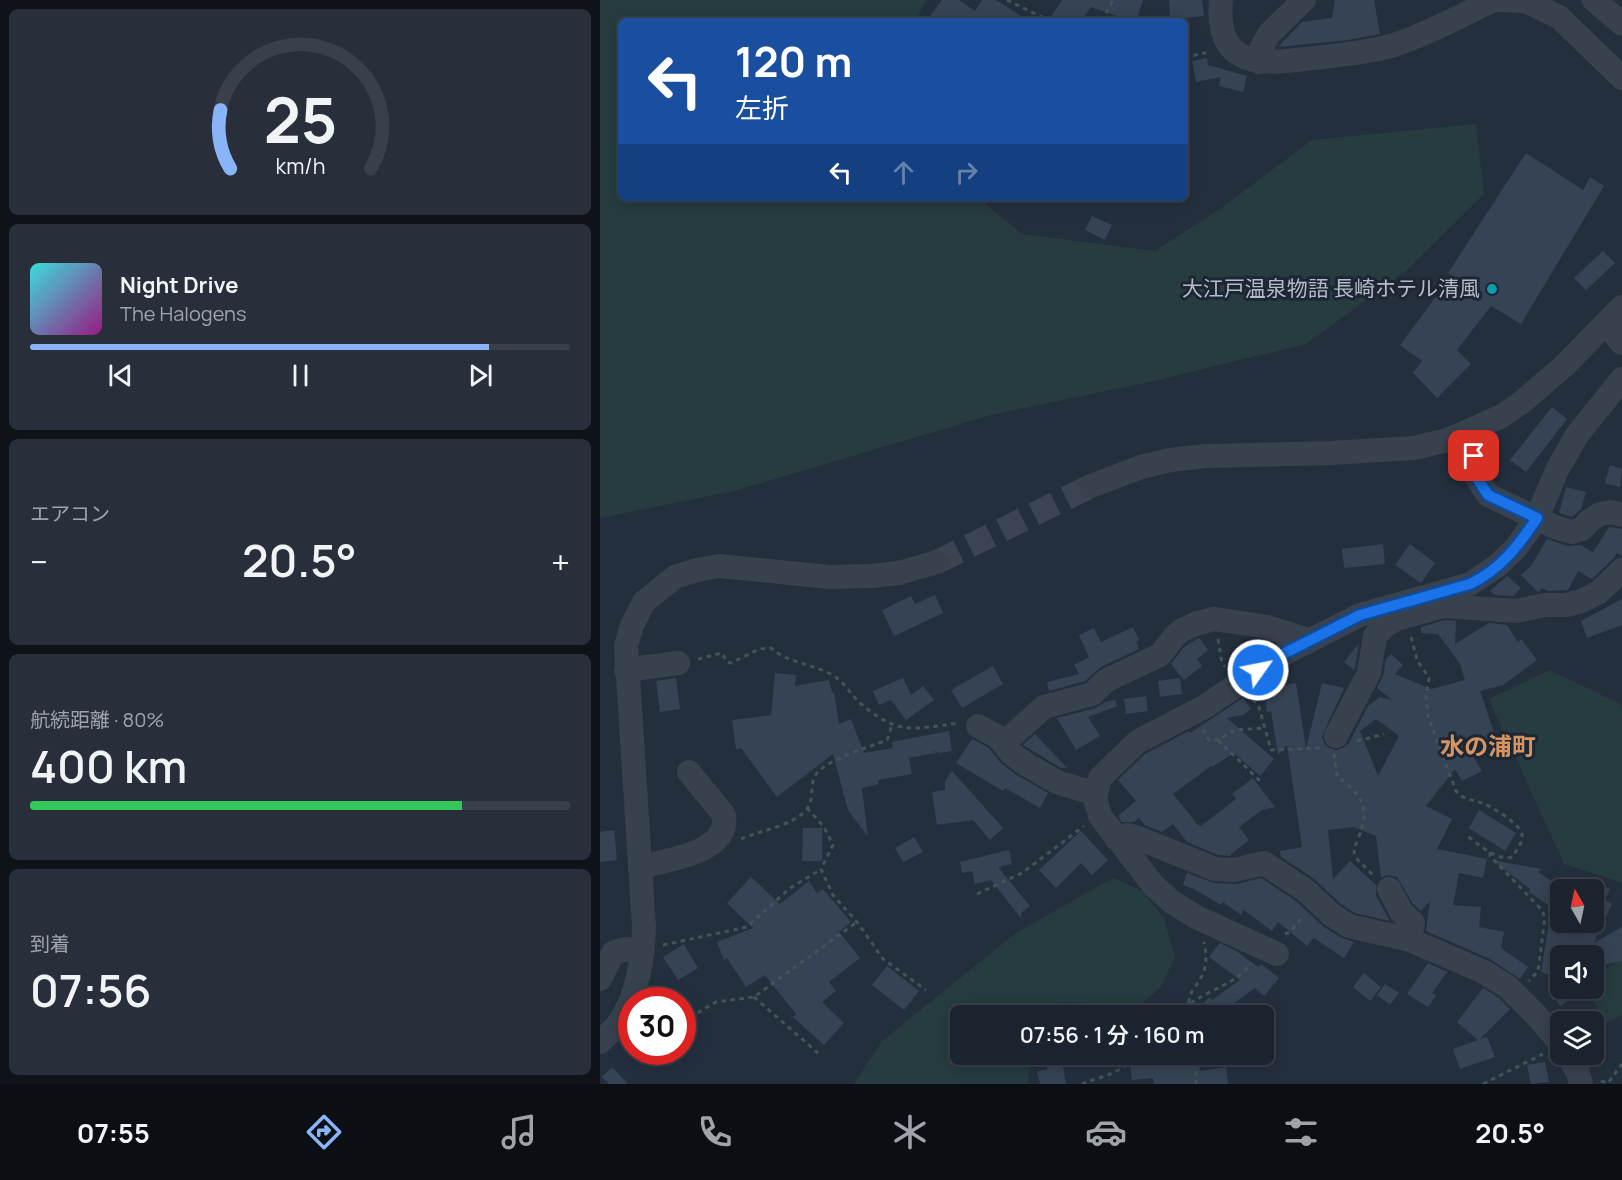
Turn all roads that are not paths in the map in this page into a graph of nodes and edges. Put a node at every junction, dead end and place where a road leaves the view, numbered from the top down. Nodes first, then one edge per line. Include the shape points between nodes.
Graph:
1 (1221, 0) edge
2 (1304, 0) edge
3 (1496, 0) edge
4 (1594, 0) edge
5 (1622, 24) edge
6 (1258, 62) junction
7 (1622, 78) edge
8 (1614, 315) edge
9 (1622, 343) edge
10 (1622, 379) edge
11 (1472, 430) junction
12 (1091, 486) tunnel mouth
13 (1622, 515) edge
14 (1537, 518) junction
15 (937, 562) tunnel mouth
16 (1622, 570) edge
17 (1306, 643) junction
18 (678, 663) road end
19 (626, 670) junction
20 (978, 726) road end
21 (1341, 737) road end
22 (1004, 743) junction
23 (689, 772) dead end
24 (1098, 805) junction
25 (1116, 838) junction
26 (640, 867) junction
27 (1389, 890) road end
28 (1410, 940) junction
29 (643, 948) junction
30 (1272, 952) road end
31 (600, 979) edge
32 (1550, 1032) edge
33 (600, 1042) edge
34 (1572, 1065) edge
35 (1581, 1084) edge

1 - 6 street via 1225,39 1236,52
2 - 6 street via 1269,34
3 - 6 street via 1378,50
3 - 7 street via 1525,1 1560,17
4 - 5 street
8 - 9 street
8 - 11 street via 1522,402
10 - 14 street via 1577,435
11 - 12 street via 1414,448 1170,460 1141,466
11 - 14 street via 1477,478 1488,495
13 - 14 street via 1600,514 1577,532
14 - 17 street via 1516,548 1480,579 1360,615
15 - 19 street via 872,576 830,577 719,566 675,577 644,602 626,646
16 - 21 street via 1599,592 1566,605 1516,611 1444,606 1387,624 1375,636 1369,673
17 - 22 street via 1287,632 1214,620 1198,623 1182,630 1160,655 1107,680 1092,694 1044,707
17 - 24 street via 1277,657 1214,701 1137,742 1100,778
18 - 19 street
19 - 26 street
20 - 22 street
22 - 24 street via 1024,764
23 - 26 street via 724,815 723,831 701,849
24 - 25 street
25 - 28 street via 1138,838 1215,869 1234,870 1264,863 1349,926
25 - 30 street via 1164,897 1204,921
26 - 29 street
27 - 28 street via 1402,913 1413,923
28 - 32 street via 1484,972 1508,987
29 - 31 street via 613,953
29 - 33 street via 630,1001 620,1022
34 - 35 street

